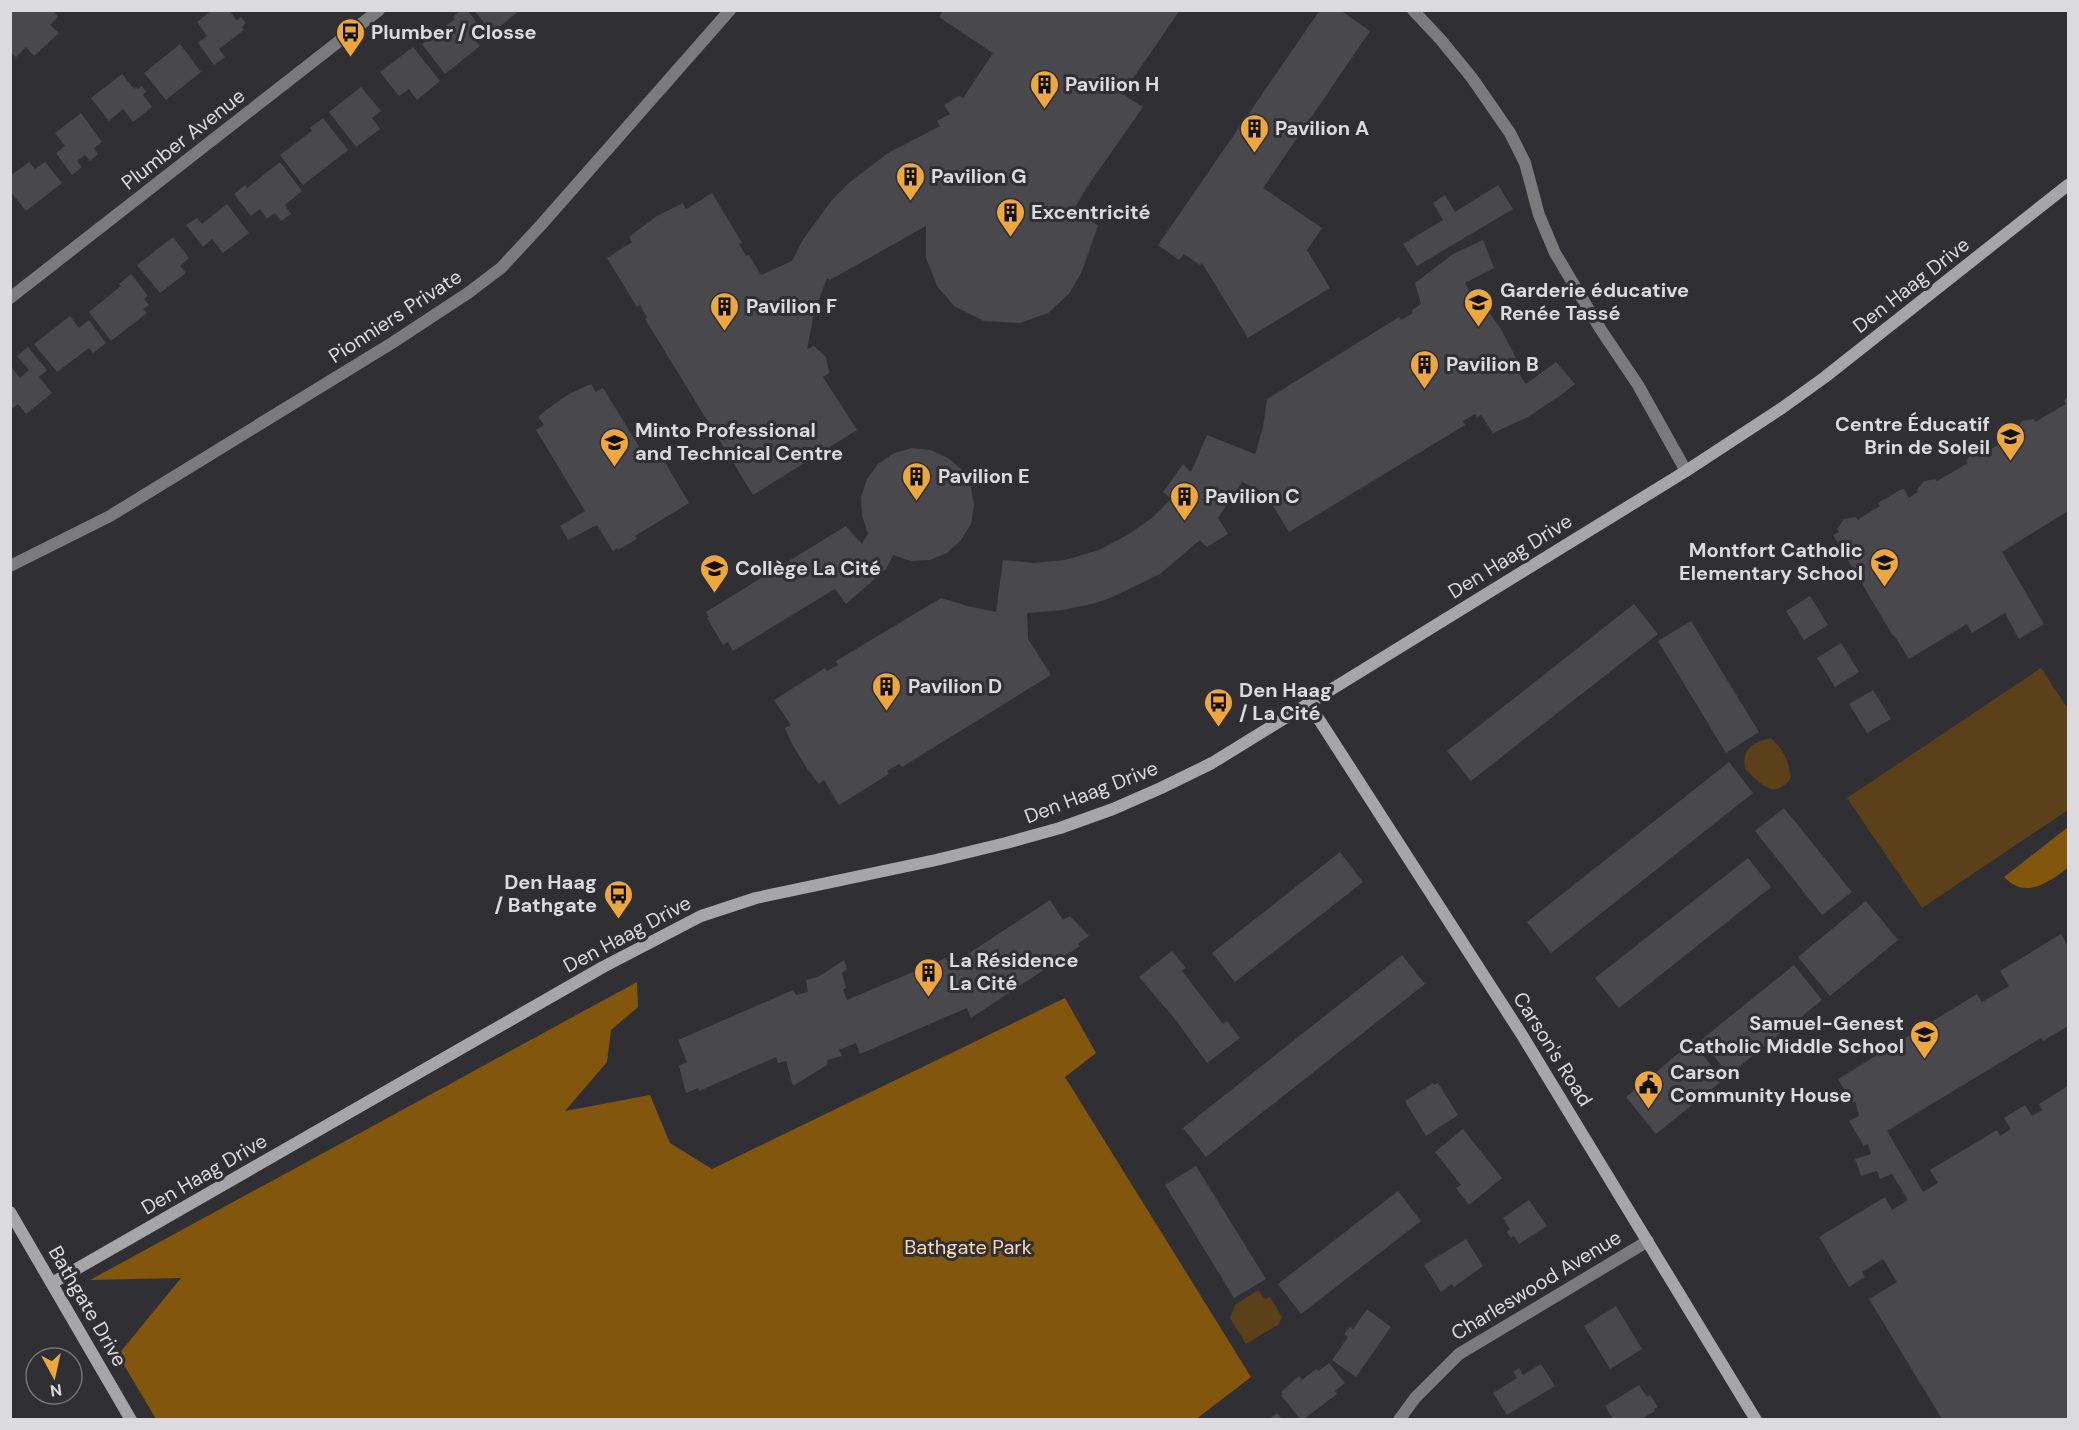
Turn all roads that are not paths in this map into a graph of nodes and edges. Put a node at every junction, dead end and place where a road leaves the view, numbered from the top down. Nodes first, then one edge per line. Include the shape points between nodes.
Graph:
1 (730, 10) edge
2 (1413, 10) edge
3 (374, 12) edge
4 (2068, 185) edge
5 (10, 298) edge
6 (1686, 471) junction
7 (10, 566) edge
8 (1309, 704) junction
9 (10, 1212) edge
10 (1648, 1241) junction
11 (52, 1283) junction
12 (131, 1419) edge
13 (1399, 1419) edge
14 (1756, 1419) edge

1 - 7 street, Pionniers Private via 541,225 501,268 468,294 110,516
2 - 6 street via 1442,39 1504,124 1525,163 1539,215 1555,253 1644,395
3 - 5 street, Plumber Avenue
4 - 6 street, Den Haag Drive via 1825,377
6 - 8 street, Den Haag Drive
8 - 10 street, Carson's Road via 1522,1035
8 - 11 street, Den Haag Drive via 1212,763 1113,809 1060,828 936,860 756,898 701,916 603,967
9 - 11 street, Bathgate Drive
10 - 13 street, Charleswood Avenue via 1459,1354
10 - 14 street, Carson's Road
11 - 12 street, Bathgate Drive

